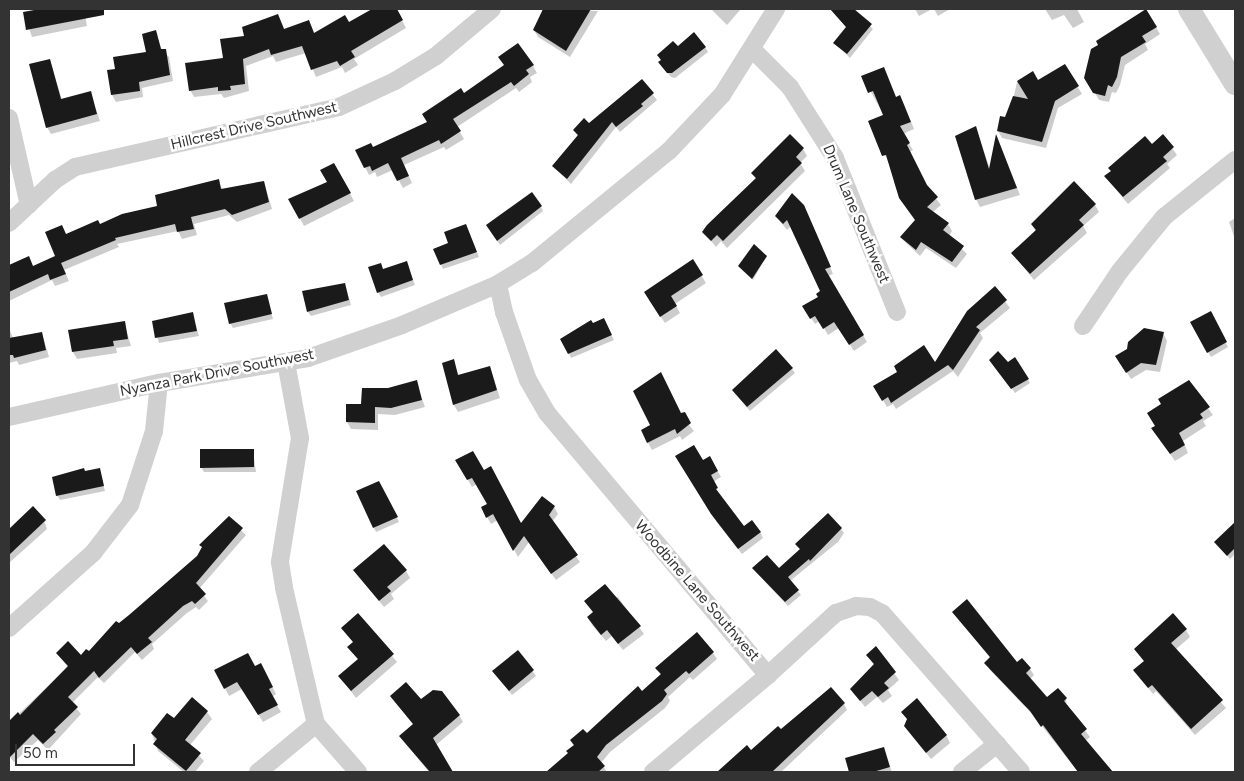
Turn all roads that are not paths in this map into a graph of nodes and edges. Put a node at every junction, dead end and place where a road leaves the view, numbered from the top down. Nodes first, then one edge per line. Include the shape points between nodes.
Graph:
1 (492, 9) edge
2 (776, 9) edge
3 (1189, 9) edge
4 (753, 50) junction
5 (1235, 84) edge
6 (9, 118) edge
7 (1235, 160) edge
8 (29, 205) junction
9 (9, 223) edge
10 (498, 284) junction
11 (897, 312) dead end
12 (1082, 326) dead end
13 (286, 362) junction
14 (158, 383) junction
15 (9, 417) edge
16 (9, 628) edge
17 (768, 675) junction
18 (316, 724) junction
19 (997, 744) junction
20 (258, 772) edge
21 (358, 772) edge
22 (653, 772) edge
23 (962, 772) edge
24 (1021, 772) edge

1 - 8 street, Hillcrest Drive Southwest via 436,56 395,81 339,107 75,168 55,180
2 - 4 street, Nyanza Park Drive Southwest
3 - 5 street
4 - 10 street, Nyanza Park Drive Southwest via 722,95 669,151 532,263
4 - 11 street, Drum Lane Southwest via 790,87 835,158
6 - 8 street
7 - 12 street via 1164,217 1120,271
8 - 9 street, Hillcrest Drive Southwest
10 - 13 street, Nyanza Park Drive Southwest via 402,325 308,358
10 - 17 street, Woodbine Lane Southwest via 504,312 528,380 547,413
13 - 14 street, Nyanza Park Drive Southwest
13 - 18 street via 300,438 280,562
14 - 15 street, Nyanza Park Drive Southwest
14 - 16 street via 154,431 130,505 93,552
17 - 19 street, Woodbine Lane Southwest via 836,613 848,606 870,607 890,622
17 - 22 street
18 - 20 street
18 - 21 street
19 - 23 street
19 - 24 street, Woodbine Lane Southwest

